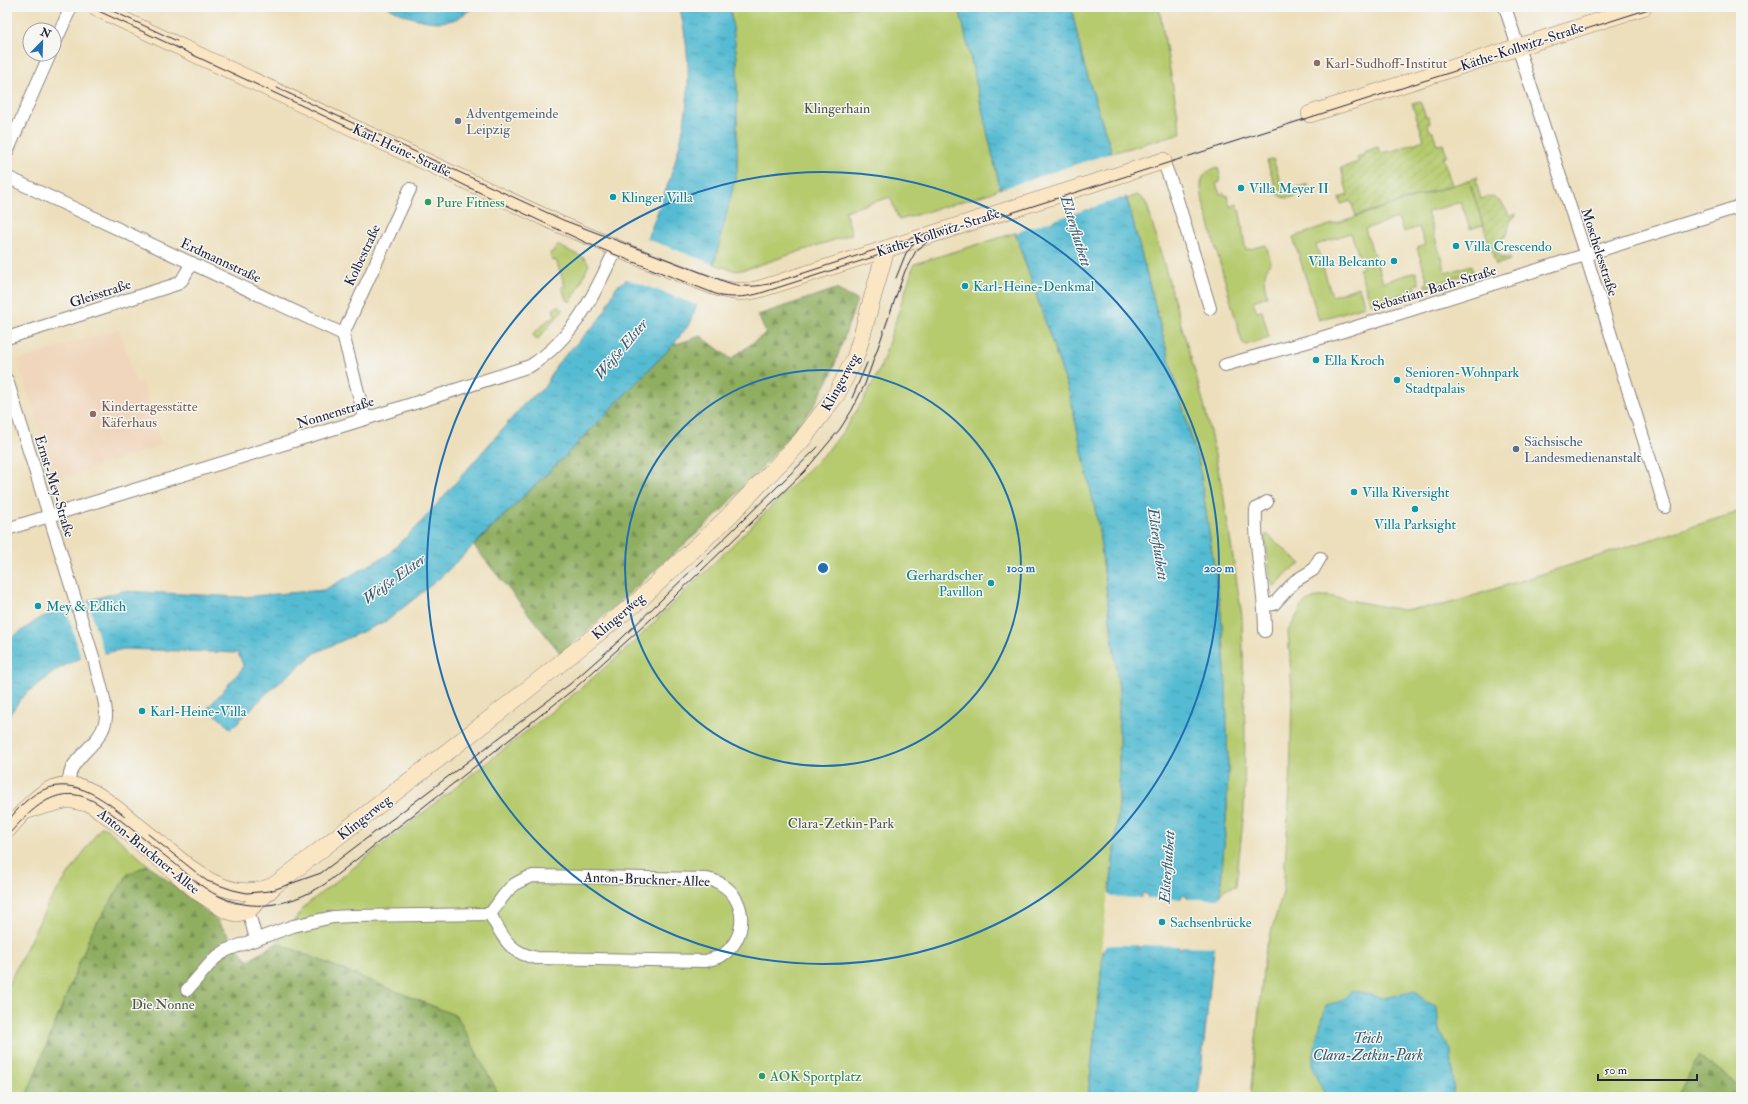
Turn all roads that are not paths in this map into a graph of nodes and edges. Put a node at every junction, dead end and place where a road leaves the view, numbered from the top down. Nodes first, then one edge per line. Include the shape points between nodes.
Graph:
1 (71, 7) edge
2 (95, 7) edge
3 (1505, 7) edge
4 (1643, 7) edge
5 (62, 27) edge
6 (1517, 47) junction
7 (46, 62) edge
8 (1310, 114) dead end
9 (7, 152) edge
10 (1163, 161) joint
11 (7, 177) edge
12 (410, 189) dead end
13 (1741, 206) edge
14 (616, 248) junction
15 (886, 249) junction
16 (1586, 256) junction
17 (192, 263) junction
18 (713, 286) joint
19 (1210, 308) dead end
20 (343, 334) junction
21 (7, 338) edge
22 (1225, 365) dead end
23 (7, 380) edge
24 (365, 419) junction
25 (1267, 502) dead end
26 (1665, 507) dead end
27 (48, 516) junction
28 (7, 529) edge
29 (1320, 558) dead end
30 (1265, 605) junction
31 (1265, 631) dead end
32 (68, 793) junction
33 (7, 830) edge
34 (275, 885) junction
35 (247, 893) junction
36 (248, 910) junction
37 (490, 914) junction
38 (256, 939) junction
39 (187, 990) dead end

1 - 5 street
2 - 14 main road, Karl-Heine-Straße via 559,224
3 - 6 street, Moschelesstraße
4 - 6 main road, Käthe-Kollwitz-Straße
6 - 8 main road, Käthe-Kollwitz-Straße
6 - 16 street, Moschelesstraße
7 - 9 street
10 - 15 main road, Käthe-Kollwitz-Straße
10 - 19 street
11 - 17 street, Erdmannstraße
12 - 20 street, Kolbestraße
13 - 16 street, Sebastian-Bach-Straße
14 - 18 main road, Karl-Heine-Straße
14 - 24 street, Nonnenstraße via 581,317 539,360 522,369
15 - 18 main road, Käthe-Kollwitz-Straße via 754,291 734,292
15 - 34 main road, Klingerweg via 855,358 836,395 801,441 734,512 637,602
16 - 22 street, Sebastian-Bach-Straße
16 - 26 street, Moschelesstraße
17 - 20 street, Erdmannstraße
17 - 21 street, Gleisstraße via 177,284
20 - 24 street
23 - 27 street, Ernst-Mey-Straße
24 - 27 street, Nonnenstraße
25 - 30 street via 1256,509 1256,542
27 - 28 street, Nonnenstraße
27 - 32 street, Ernst-Mey-Straße via 94,663 106,718 99,737 71,770
29 - 30 street via 1313,570 1295,581 1274,604
30 - 31 street
32 - 33 main road via 52,788 44,792 31,802
32 - 35 main road, Anton-Bruckner-Allee via 78,787 95,794 207,881
32 - 36 main road, Anton-Bruckner-Allee via 98,808 220,907 237,913
34 - 35 main road, Klingerweg via 258,892
34 - 36 main road
35 - 36 main road
36 - 38 street
37 - 37 street, Anton-Bruckner-Allee via 503,938 514,951 524,956 706,961 720,956 732,946 739,934 742,916 740,905 732,892 720,883 706,879 533,876 518,881 507,890
37 - 38 street via 333,917 293,926
38 - 39 street via 227,950 215,958

